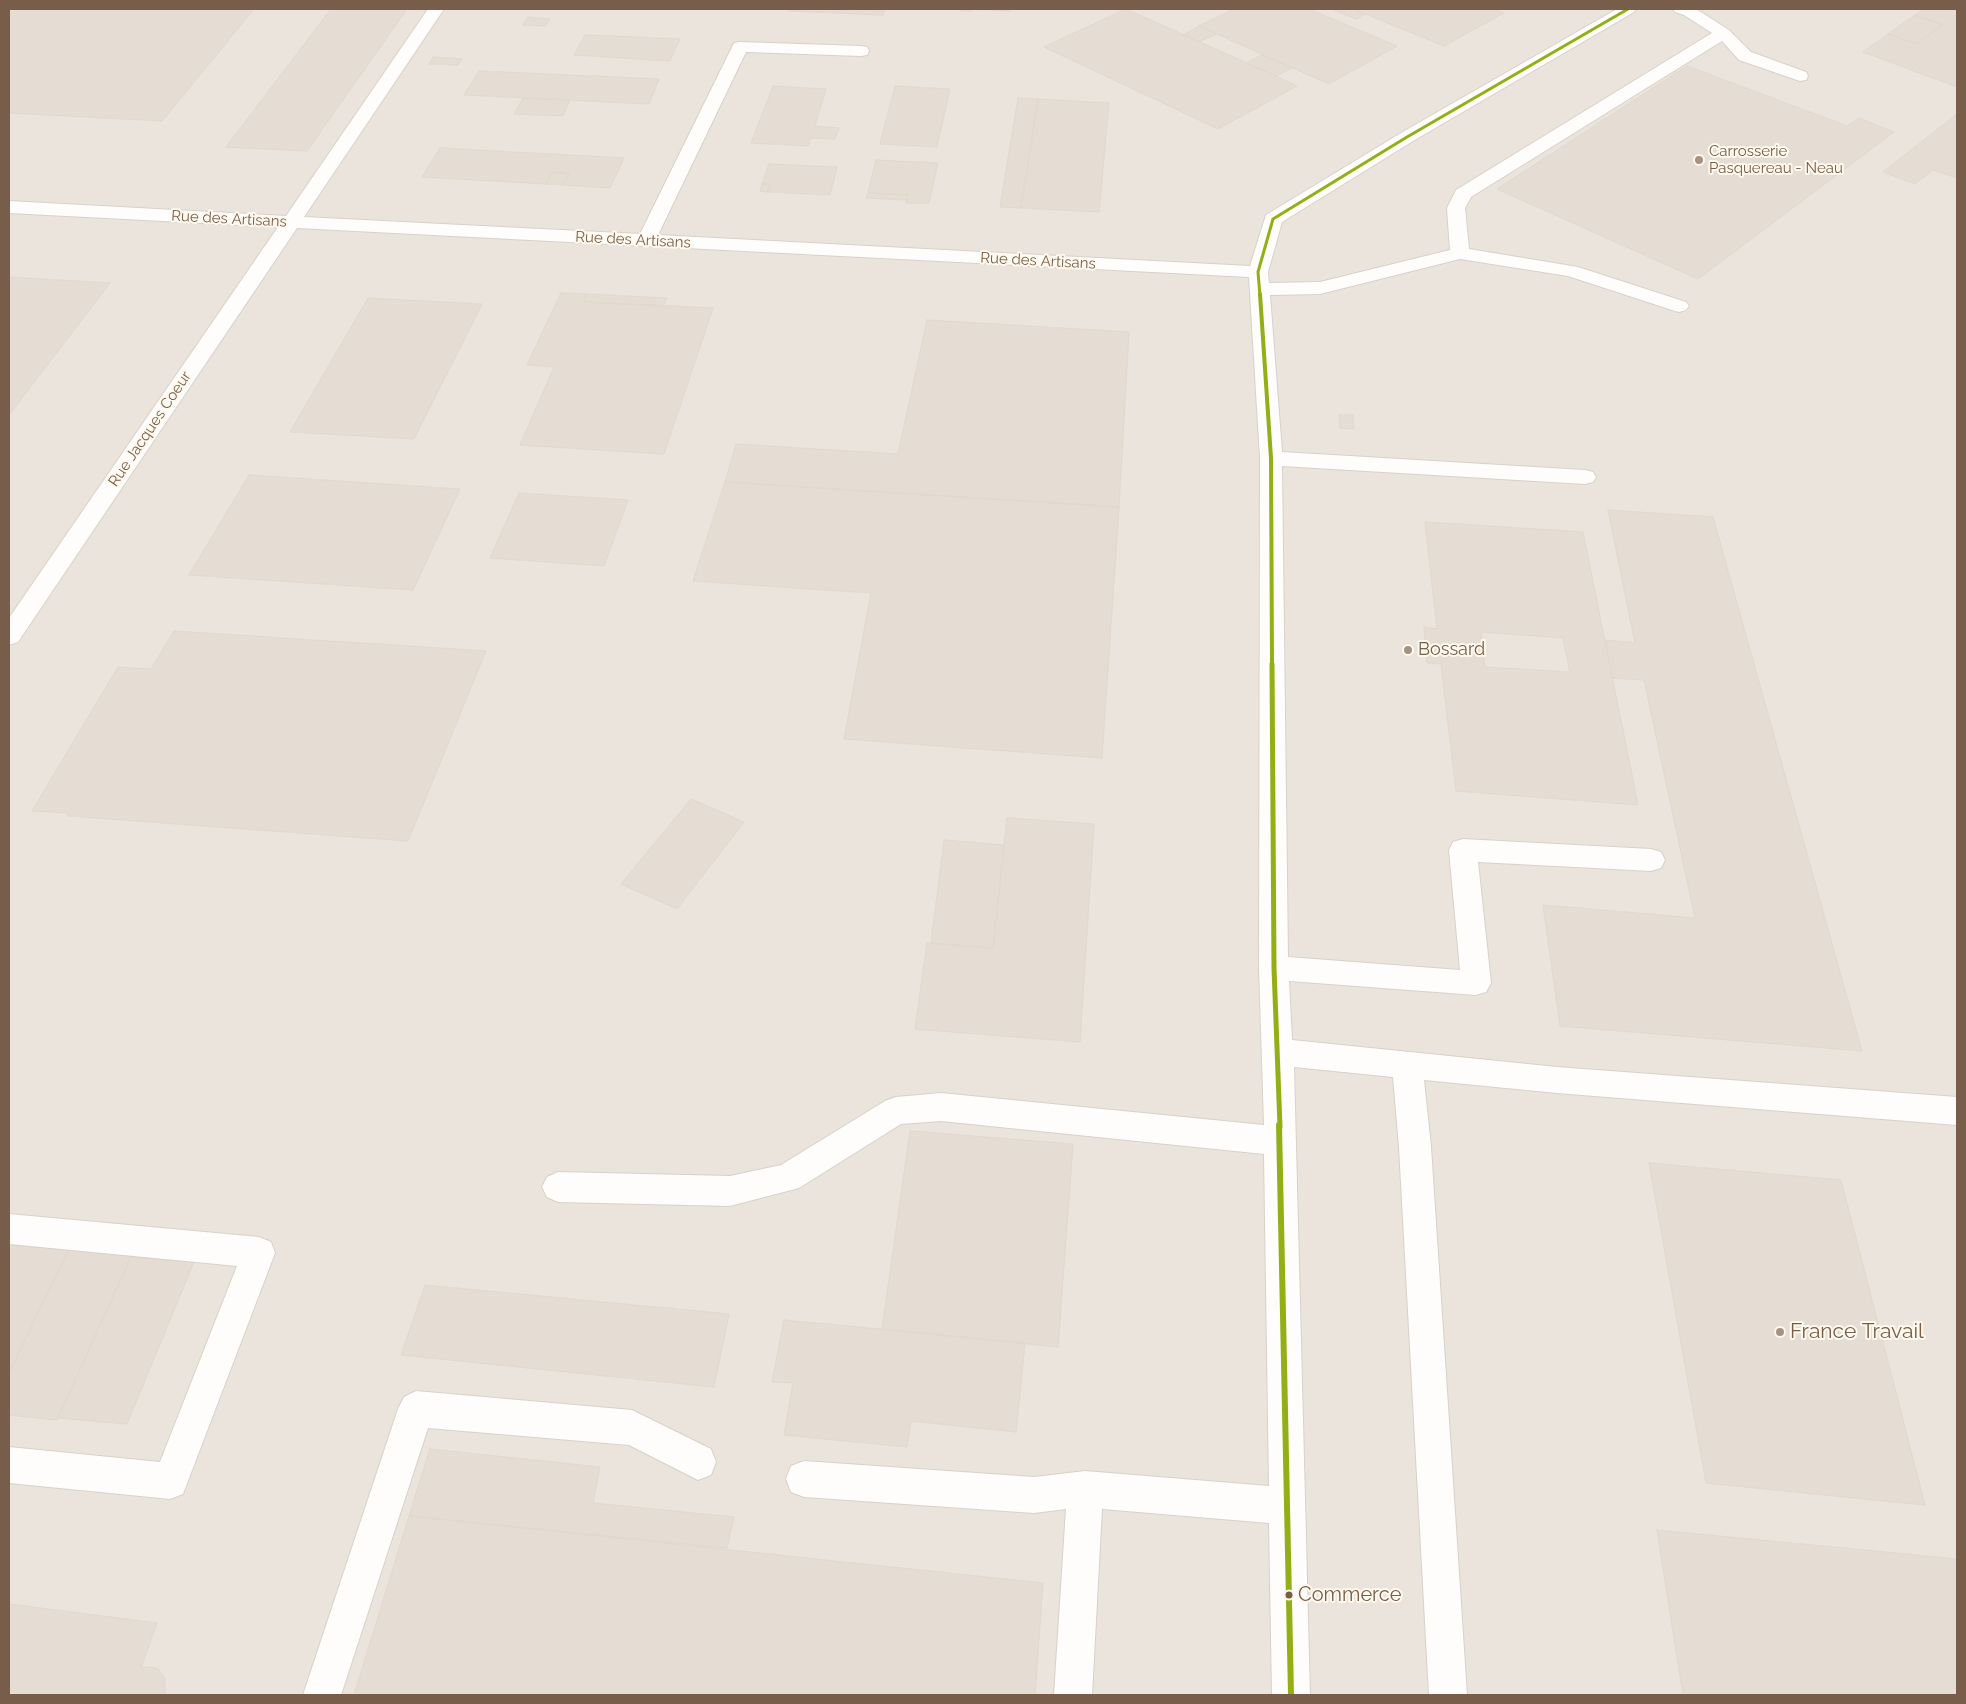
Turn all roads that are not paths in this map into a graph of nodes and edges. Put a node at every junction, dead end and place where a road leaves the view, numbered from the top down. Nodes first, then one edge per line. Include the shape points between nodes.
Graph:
1 (436, 9) edge
2 (1628, 9) edge
3 (1682, 9) edge
4 (1724, 33) junction
5 (861, 51) dead end
6 (1800, 76) dead end
7 (9, 207) edge
8 (290, 222) junction
9 (646, 241) junction
10 (1460, 253) junction
11 (1259, 281) junction
12 (1679, 306) dead end
13 (1271, 458) junction
14 (1585, 477) dead end
15 (11, 630) edge
16 (1651, 860) dead end
17 (1274, 968) junction
18 (1278, 1052) junction
19 (1407, 1066) junction
20 (1957, 1112) edge
21 (1280, 1141) junction
22 (558, 1187) dead end
23 (9, 1229) edge
24 (698, 1462) dead end
25 (9, 1465) edge
26 (804, 1479) dead end
27 (1085, 1488) junction
28 (1287, 1506) junction
29 (322, 1695) edge
30 (1072, 1695) edge
31 (1291, 1695) edge
32 (1448, 1695) edge

1 - 8 street, Rue Jacques Coeur
2 - 11 street via 1273,219
3 - 4 street
4 - 6 street via 1745,56
4 - 10 street via 1463,194 1456,208
5 - 9 street via 740,47
7 - 8 street, Rue des Artisans
8 - 9 street, Rue des Artisans
8 - 15 street, Rue Jacques Coeur
9 - 11 street, Rue des Artisans
10 - 11 street, Rue des Artisans via 1320,288
10 - 12 street via 1571,271
11 - 13 street
13 - 14 street
13 - 17 street
16 - 17 street via 1463,850 1476,984
17 - 18 street
18 - 19 street
18 - 21 street
19 - 20 street
19 - 32 street via 1415,1147
21 - 22 street via 941,1107 896,1112 788,1178 730,1191
21 - 28 street
23 - 25 street via 259,1253 170,1481
24 - 29 street via 632,1428 416,1410
26 - 27 street via 1034,1495
27 - 28 street
27 - 30 street
28 - 31 street

